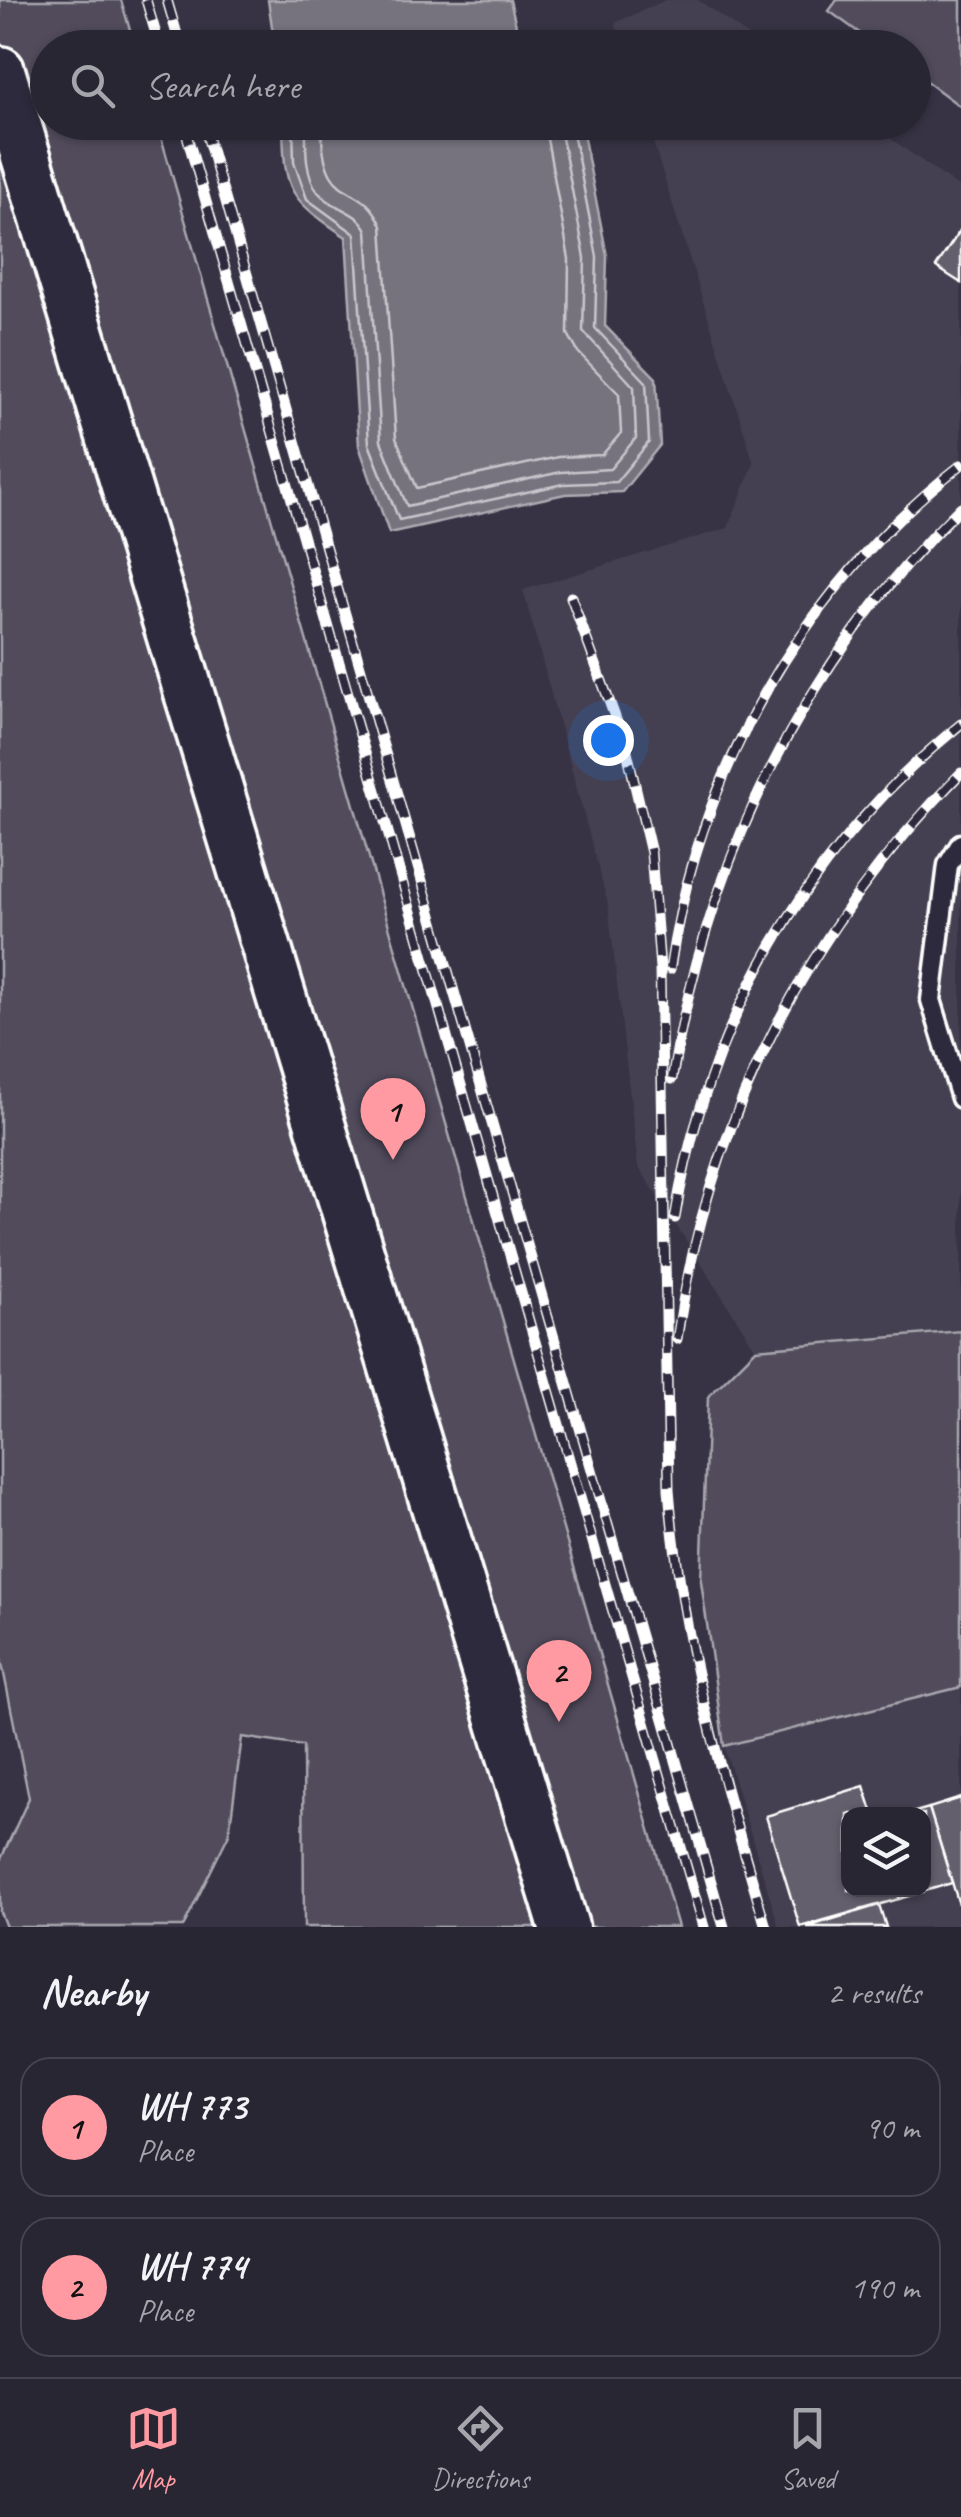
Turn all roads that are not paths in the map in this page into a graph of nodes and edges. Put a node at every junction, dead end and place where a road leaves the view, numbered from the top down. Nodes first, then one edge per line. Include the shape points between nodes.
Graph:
1 (0, 71) edge
2 (961, 844) edge
3 (961, 1098) edge
4 (564, 1927) edge

1 - 4 main road
2 - 3 lane via 948,865 931,1000

